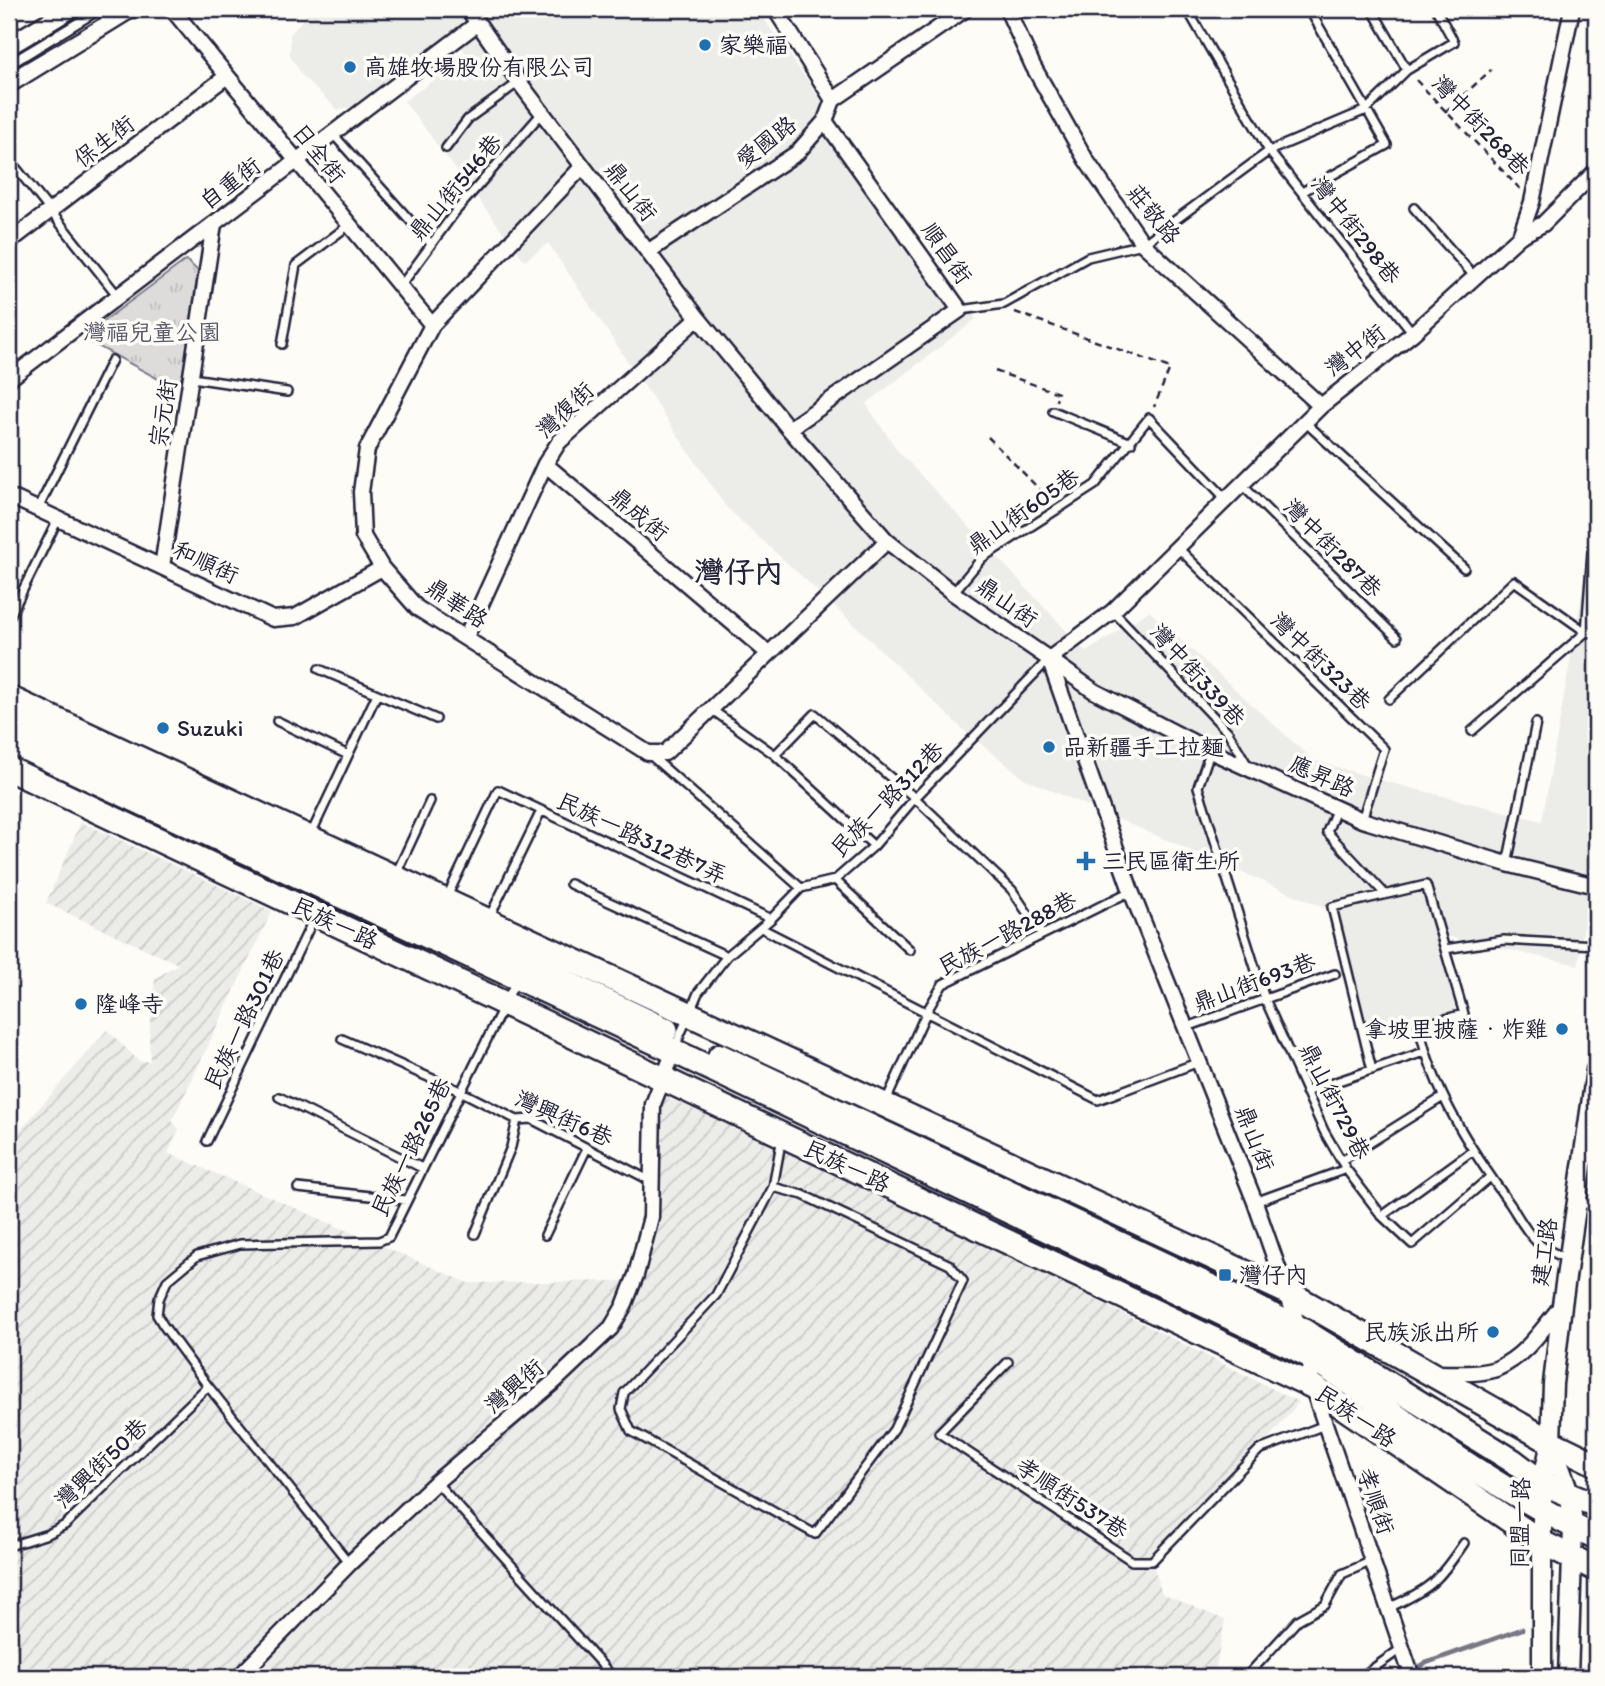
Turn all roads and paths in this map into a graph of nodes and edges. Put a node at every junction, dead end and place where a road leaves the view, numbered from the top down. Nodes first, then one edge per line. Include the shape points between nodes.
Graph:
1 (71, 9) edge
2 (129, 9) edge
3 (172, 9) edge
4 (468, 9) edge
5 (775, 9) edge
6 (966, 9) edge
7 (1007, 9) edge
8 (1187, 9) edge
9 (1309, 9) edge
10 (1372, 9) edge
11 (1436, 9) edge
12 (1572, 9) edge
13 (947, 13) edge
14 (478, 23) junction
15 (9, 46) edge
16 (1491, 69) dead end
17 (1407, 70) junction
18 (227, 76) junction
19 (519, 82) junction
20 (9, 83) edge
21 (833, 100) junction
22 (1366, 110) junction
23 (1446, 112) junction
24 (542, 113) junction
25 (825, 121) junction
26 (332, 134) junction
27 (446, 148) dead end
28 (1269, 151) junction
29 (9, 159) edge
30 (297, 161) junction
31 (583, 166) junction
32 (1596, 171) edge
33 (1302, 192) junction
34 (1532, 202) junction
35 (1413, 208) dead end
36 (50, 210) junction
37 (214, 223) junction
38 (349, 225) junction
39 (1520, 236) junction
40 (9, 242) edge
41 (431, 244) junction
42 (1143, 244) junction
43 (649, 251) junction
44 (1474, 276) junction
45 (400, 287) junction
46 (118, 296) junction
47 (1004, 304) junction
48 (960, 310) junction
49 (698, 318) junction
50 (432, 325) junction
51 (1413, 333) junction
52 (282, 344) dead end
53 (112, 360) dead end
54 (995, 371) dead end
55 (192, 378) junction
56 (9, 379) edge
57 (286, 392) dead end
58 (1321, 406) junction
59 (1053, 411) joint
60 (1149, 418) junction
61 (1306, 423) junction
62 (789, 429) junction
63 (988, 437) dead end
64 (1130, 443) junction
65 (545, 464) junction
66 (1242, 485) junction
67 (9, 496) edge
68 (1227, 500) junction
69 (37, 509) junction
70 (1059, 510) junction
71 (58, 519) junction
72 (887, 541) junction
73 (1178, 548) junction
74 (1592, 552) dead end
75 (162, 567) junction
76 (382, 568) junction
77 (1464, 568) dead end
78 (953, 593) junction
79 (1113, 611) junction
80 (9, 618) edge
81 (1586, 632) junction
82 (1596, 634) edge
83 (466, 637) junction
84 (1397, 638) dead end
85 (768, 653) junction
86 (1049, 659) junction
87 (319, 670) dead end
88 (377, 694) junction
89 (9, 698) edge
90 (1389, 699) dead end
91 (710, 708) junction
92 (9, 717) edge
93 (436, 719) dead end
94 (277, 721) dead end
95 (1536, 723) dead end
96 (1472, 731) dead end
97 (9, 741) edge
98 (1210, 751) junction
99 (648, 753) junction
100 (348, 755) junction
101 (775, 755) junction
102 (96, 760) junction
103 (1249, 768) junction
104 (9, 769) edge
105 (915, 798) junction
106 (430, 801) dead end
107 (77, 802) junction
108 (1338, 808) junction
109 (541, 811) junction
110 (1362, 820) junction
111 (309, 838) junction
112 (874, 845) junction
113 (1507, 864) junction
114 (394, 877) junction
115 (835, 880) junction
116 (569, 884) dead end
117 (1596, 886) edge
118 (801, 888) junction
119 (1131, 891) junction
120 (1385, 894) junction
121 (445, 901) junction
122 (315, 914) junction
123 (771, 919) junction
124 (488, 920) junction
125 (761, 928) junction
126 (1042, 935) junction
127 (1596, 946) edge
128 (1445, 949) junction
129 (910, 950) dead end
130 (727, 957) junction
131 (1335, 974) dead end
132 (517, 979) junction
133 (1265, 999) junction
134 (504, 1003) junction
135 (927, 1011) junction
136 (687, 1014) junction
137 (1187, 1027) junction
138 (341, 1039) dead end
139 (676, 1043) junction
140 (1424, 1052) junction
141 (1201, 1061) junction
142 (1372, 1070) junction
143 (1596, 1070) edge
144 (663, 1079) junction
145 (1595, 1090) edge
146 (460, 1091) junction
147 (1306, 1092) junction
148 (279, 1097) dead end
149 (1443, 1097) junction
150 (884, 1105) junction
151 (517, 1120) junction
152 (782, 1135) junction
153 (207, 1141) dead end
154 (587, 1148) junction
155 (1472, 1151) junction
156 (1341, 1161) junction
157 (422, 1168) junction
158 (1346, 1170) junction
159 (1490, 1177) junction
160 (652, 1181) junction
161 (774, 1187) junction
162 (298, 1188) dead end
163 (406, 1200) junction
164 (1576, 1200) junction
165 (1255, 1202) junction
166 (1596, 1207) edge
167 (1382, 1216) junction
168 (475, 1234) dead end
169 (545, 1235) dead end
170 (1568, 1260) junction
171 (1287, 1292) junction
172 (1562, 1305) junction
173 (1299, 1328) junction
174 (1310, 1356) junction
175 (1008, 1362) dead end
176 (1432, 1373) junction
177 (208, 1386) junction
178 (1312, 1386) junction
179 (1325, 1425) junction
180 (1551, 1442) junction
181 (1596, 1464) edge
182 (436, 1482) junction
183 (1542, 1482) junction
184 (1570, 1495) junction
185 (1596, 1505) edge
186 (1543, 1510) junction
187 (1573, 1526) junction
188 (1596, 1537) edge
189 (1464, 1543) dead end
190 (1543, 1543) junction
191 (9, 1545) edge
192 (1574, 1557) junction
193 (1372, 1561) junction
194 (349, 1564) junction
195 (1596, 1569) edge
196 (1388, 1608) junction
197 (1404, 1653) junction
198 (239, 1677) edge
199 (613, 1677) edge
200 (1246, 1677) edge
201 (1361, 1677) edge
202 (1412, 1677) edge
203 (1542, 1677) edge
204 (1568, 1677) edge

1 - 15 street
2 - 20 street
3 - 18 street, 日全街
4 - 14 street, 鼎山街
5 - 21 street
6 - 13 street
7 - 42 street, 莊敬路 via 1023,48 1086,160
8 - 28 lane, 灣中街298巷
9 - 22 lane
10 - 17 lane
11 - 17 lane via 1454,42
12 - 34 street, 灣中街
13 - 21 street
14 - 19 street, 鼎山街
14 - 26 street, 自重街
16 - 23 path
17 - 22 lane
17 - 23 path, 灣中街268巷
18 - 30 street, 日全街
18 - 36 street, 保生街
19 - 24 street, 鼎山街
19 - 27 lane via 468,119
21 - 25 street, 愛國路
22 - 28 lane
22 - 33 lane via 1387,145
23 - 34 path, 灣中街268巷
24 - 31 street, 鼎山街
24 - 41 lane, 鼎山街546巷
25 - 43 street, 愛國路 via 797,153
25 - 48 street, 順昌街
26 - 30 street, 自重街
26 - 41 lane
28 - 33 lane, 灣中街298巷
28 - 42 lane
29 - 36 lane
30 - 37 street, 自重街
30 - 38 street, 日全街
31 - 43 street, 鼎山街
31 - 50 street, 鼎華路
32 - 39 street via 1543,224
33 - 51 lane, 灣中街298巷
34 - 39 street, 灣中街
35 - 44 lane
36 - 40 street, 保生街
36 - 46 lane
37 - 46 street, 自重街
37 - 55 street, 宗元街
38 - 45 street, 日全街
38 - 52 lane via 296,265
39 - 44 street, 灣中街
41 - 45 lane, 鼎山街546巷
42 - 47 lane via 1088,257
42 - 58 street, 莊敬路
43 - 49 street, 鼎山街
44 - 51 street, 灣中街
45 - 50 street, 日全街
46 - 56 street, 自重街
47 - 48 lane
47 - 60 path via 1170,368
48 - 62 street, 順昌街
49 - 62 street, 鼎山街
49 - 65 street, 灣復街 via 559,442
50 - 76 street, 鼎華路 via 367,449 361,492 363,536
51 - 58 street, 灣中街
53 - 69 lane
54 - 59 path via 1058,393
55 - 57 lane
55 - 75 street, 宗元街
58 - 61 street, 灣中街
59 - 64 lane
60 - 64 lane, 鼎山街605巷
60 - 68 lane
61 - 66 street, 灣中街
61 - 77 lane
62 - 72 street, 鼎山街
63 - 70 path
64 - 70 lane, 鼎山街605巷 via 1095,485
65 - 83 street, 灣復街
65 - 85 street, 鼎成街
66 - 68 street, 灣中街
66 - 84 lane, 灣中街287巷
67 - 69 street, 和順街
68 - 73 street, 灣中街
69 - 71 street, 和順街
70 - 78 lane, 鼎山街605巷 via 982,558
71 - 75 street, 和順街
71 - 80 lane
72 - 78 street, 鼎山街
72 - 85 street
73 - 79 street, 灣中街
73 - 110 lane, 灣中街323巷 via 1384,749
74 - 81 lane
75 - 76 street, 和順街 via 273,619 295,617
76 - 83 street, 鼎華路 via 416,608
78 - 86 street, 鼎山街
79 - 86 street, 灣中街
79 - 103 lane, 灣中街339巷 via 1228,732
81 - 82 lane
81 - 90 lane via 1514,581
81 - 96 lane
83 - 99 street, 鼎華路
85 - 91 street
86 - 98 street, 應昇路 via 1094,691
86 - 105 lane, 民族一路312巷
86 - 119 street, 鼎山街
87 - 88 lane
88 - 93 lane
88 - 100 lane
89 - 102 main road, 民族一路
91 - 99 street via 665,753
91 - 101 lane
92 - 102 main road, 民族一路
94 - 100 lane
95 - 113 lane
97 - 102 main road, 民族一路
98 - 103 street, 應昇路
98 - 133 lane, 鼎山街729巷 via 1198,787
99 - 118 lane
100 - 111 lane
101 - 105 lane via 815,714
101 - 112 lane
102 - 107 main road
102 - 111 main road, 民族一路
102 - 132 main road, 民族一路
102 - 139 main road, 民族一路
103 - 108 street, 應昇路
104 - 107 main road, 民族一路
105 - 112 lane, 民族一路312巷
105 - 126 lane via 1012,890
106 - 114 lane
107 - 122 main road, 民族一路
108 - 110 street, 應昇路
108 - 120 lane via 1327,832
109 - 121 lane, 民族一路312巷7弄 via 498,790
109 - 123 lane, 民族一路312巷7弄
109 - 124 lane
110 - 113 street, 應昇路
111 - 114 main road, 民族一路
112 - 115 lane, 民族一路312巷
113 - 117 street, 應昇路
114 - 121 main road, 民族一路
115 - 118 lane, 民族一路312巷
115 - 129 lane
116 - 130 lane
118 - 123 lane
119 - 126 lane, 民族一路288巷
119 - 137 street, 鼎山街
120 - 128 lane via 1426,885
120 - 142 lane via 1332,907
121 - 124 main road, 民族一路
122 - 134 main road, 民族一路
122 - 153 lane, 民族一路301巷
123 - 125 lane
124 - 136 main road, 民族一路
125 - 130 lane
125 - 135 lane
126 - 135 lane, 民族一路288巷 via 943,984
127 - 128 lane via 1504,940
128 - 140 lane via 1464,1014 1419,1026
130 - 136 lane via 698,992
131 - 133 lane, 鼎山街693巷
132 - 134 lane, 民族一路265巷
132 - 139 main road, 民族一路
133 - 137 lane, 鼎山街693巷
133 - 147 lane, 鼎山街729巷
134 - 144 main road, 民族一路
134 - 146 lane, 民族一路265巷
135 - 141 lane via 1098,1100
135 - 150 lane, 民族一路288巷
136 - 139 lane
136 - 150 main road, 民族一路
137 - 141 street, 鼎山街
138 - 146 lane, 灣興街6巷
139 - 144 street, 灣興街
139 - 173 main road, 民族一路
139 - 174 main road, 民族一路
140 - 142 lane
140 - 149 lane
141 - 165 street, 鼎山街
142 - 147 lane
143 - 145 street, 建工路
144 - 152 main road, 民族一路
144 - 160 street, 灣興街 via 653,1104
145 - 164 street, 建工路
146 - 151 lane, 灣興街6巷
146 - 157 lane, 民族一路265巷
147 - 156 lane, 鼎山街729巷
148 - 157 lane
149 - 155 lane
149 - 156 lane
150 - 171 main road, 民族一路
151 - 154 lane, 灣興街6巷 via 531,1119
151 - 168 lane via 512,1147
152 - 161 lane
152 - 178 main road, 民族一路
154 - 160 lane, 灣興街6巷
154 - 169 lane
155 - 159 lane
155 - 167 lane
156 - 158 lane, 鼎山街729巷
157 - 163 lane, 民族一路265巷
158 - 165 lane
158 - 167 lane, 鼎山街729巷
159 - 167 lane, 鼎山街729巷 via 1412,1244
159 - 170 lane via 1537,1243
160 - 182 street, 灣興街 via 650,1217 636,1275 611,1328
161 - 161 lane via 803,1195 950,1265 963,1281 894,1429 815,1534 631,1431 621,1409 624,1393 716,1295
162 - 163 lane
163 - 177 lane, 民族一路265巷 via 389,1237 379,1241 240,1244 197,1256 167,1281 157,1315
164 - 166 lane
164 - 170 street, 建工路
165 - 171 street, 鼎山街
170 - 172 street, 建工路
171 - 173 street, 鼎山街
171 - 176 main road, 民族一路
172 - 176 street via 1523,1352 1495,1369
172 - 180 street, 建工路
173 - 174 street, 鼎山街
173 - 183 main road, 民族一路
174 - 178 street, 孝順街
174 - 186 main road, 民族一路
175 - 179 lane, 孝順街537巷 via 939,1433 1132,1560 1152,1562 1259,1450
176 - 180 main road, 民族一路
177 - 191 lane, 灣興街50巷 via 65,1525
177 - 194 lane
178 - 179 street, 孝順街
178 - 190 main road, 民族一路
179 - 193 street, 孝順街
180 - 181 main road, 民族一路
180 - 183 street, 同盟一路
180 - 184 street, 同盟一路
182 - 194 street, 灣興街
182 - 199 lane
183 - 184 main road, 民族一路
183 - 186 street, 同盟一路
184 - 185 main road, 民族一路
184 - 187 street, 同盟一路
186 - 187 main road, 民族一路
186 - 190 street, 同盟一路
187 - 188 main road, 民族一路
187 - 192 street, 同盟一路
189 - 196 lane via 1440,1577 1420,1594
190 - 192 main road, 民族一路
190 - 203 street, 同盟一路
192 - 195 main road, 民族一路
192 - 204 street, 同盟一路
193 - 196 street, 孝順街
193 - 200 lane via 1342,1574 1325,1605 1298,1620
194 - 198 street, 灣興街
196 - 197 street, 孝順街
197 - 201 lane
197 - 202 street, 孝順街

